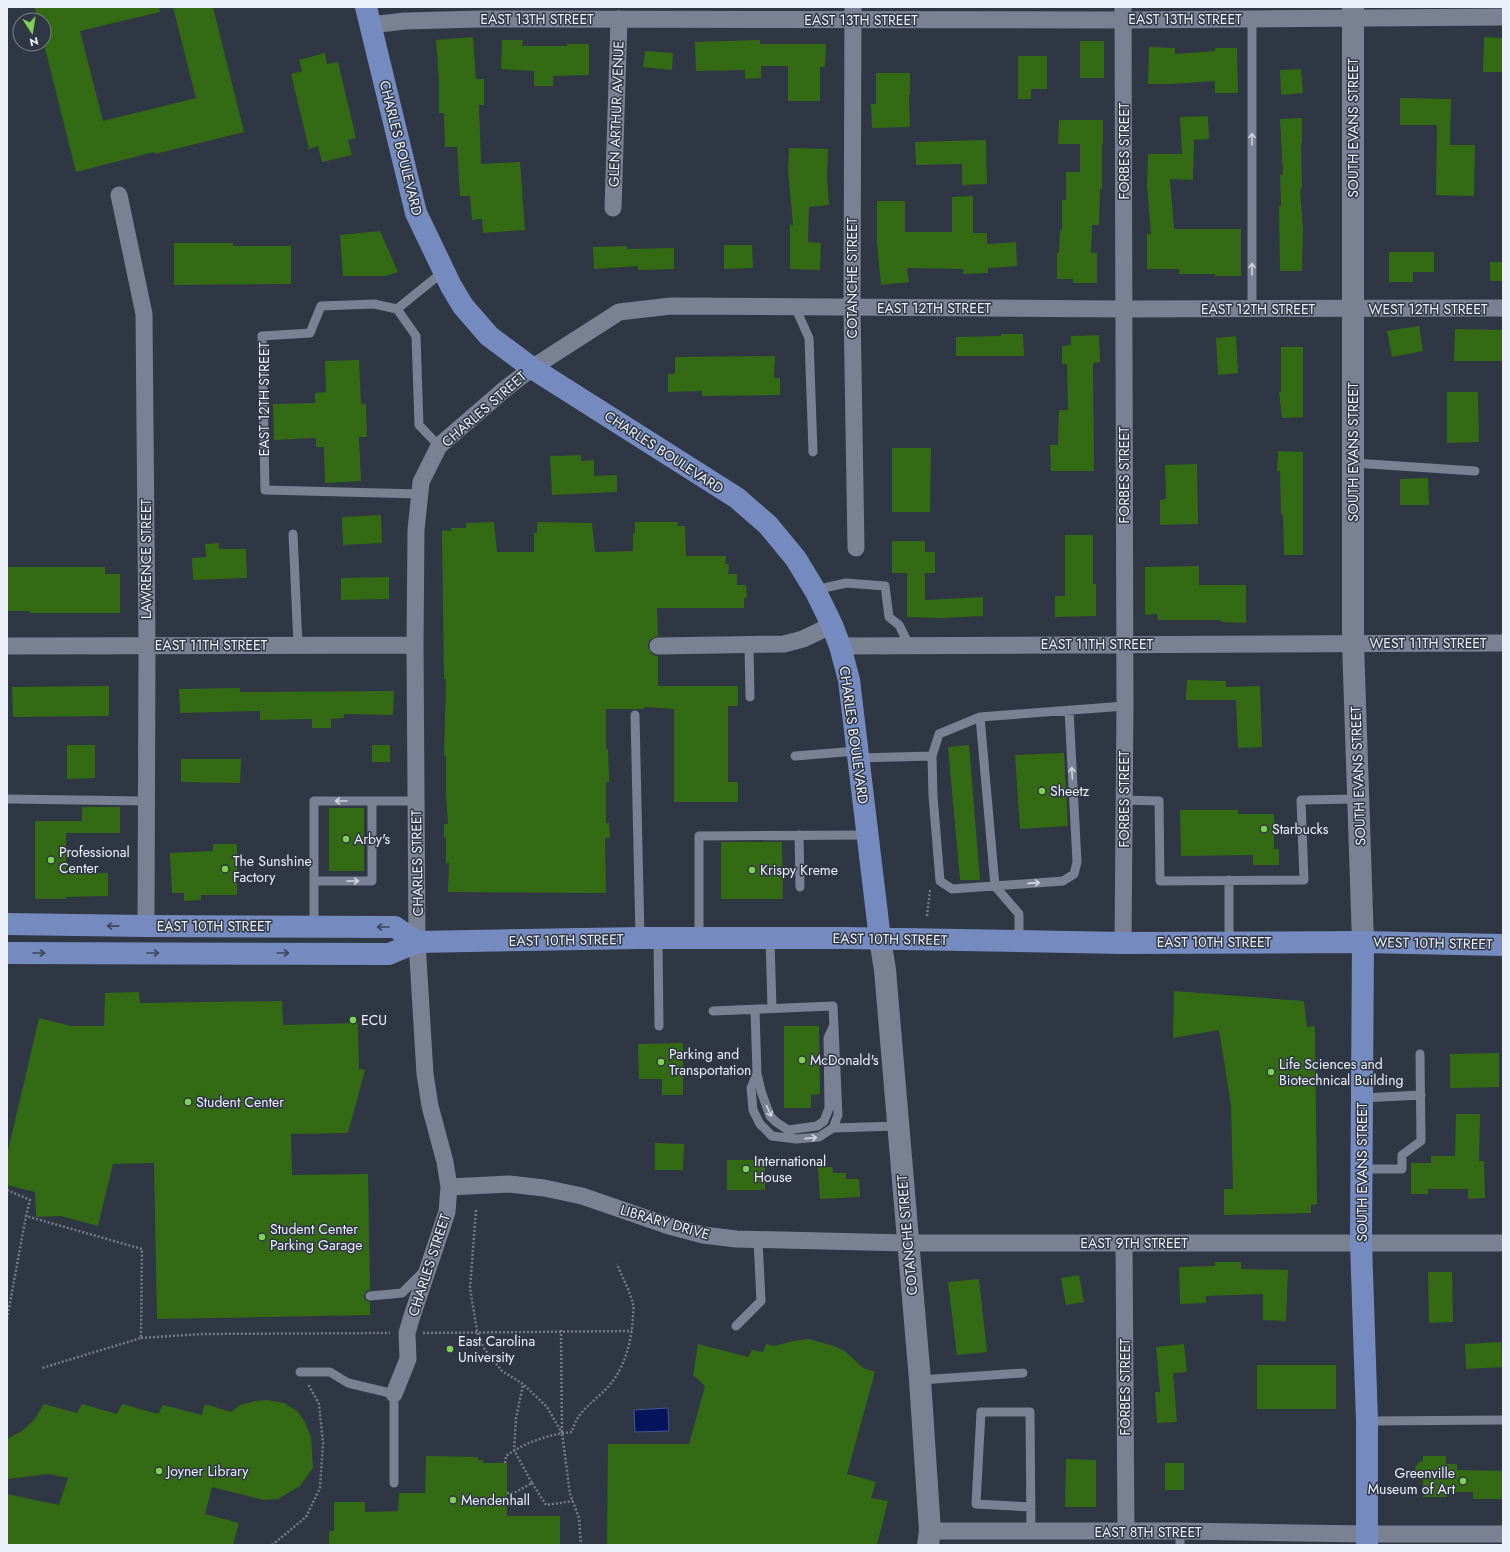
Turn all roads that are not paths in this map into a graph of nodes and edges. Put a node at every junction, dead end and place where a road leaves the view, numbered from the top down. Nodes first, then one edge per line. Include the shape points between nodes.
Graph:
1 (480, 13) edge
2 (853, 13) edge
3 (1124, 13) edge
4 (1275, 13) edge
5 (1353, 13) edge
6 (368, 16) edge
7 (1503, 17) edge
8 (618, 19) junction
9 (1252, 19) junction
10 (119, 195) dead end
11 (613, 208) dead end
12 (444, 271) junction
13 (795, 307) junction
14 (852, 307) junction
15 (1252, 308) junction
16 (1503, 308) edge
17 (396, 309) junction
18 (1124, 309) junction
19 (1353, 309) junction
20 (532, 368) junction
21 (439, 446) junction
22 (812, 452) dead end
23 (1354, 462) junction
24 (1475, 471) dead end
25 (420, 494) junction
26 (292, 534) dead end
27 (856, 548) dead end
28 (815, 590) junction
29 (832, 625) junction
30 (1354, 643) junction
31 (1503, 643) edge
32 (749, 644) junction
33 (1124, 644) junction
34 (298, 645) junction
35 (414, 645) junction
36 (909, 645) junction
37 (7, 646) edge
38 (147, 646) junction
39 (658, 646) dead end
40 (840, 646) junction
41 (750, 697) dead end
42 (1125, 706) junction
43 (1069, 710) junction
44 (634, 715) dead end
45 (980, 717) junction
46 (858, 755) junction
47 (795, 756) dead end
48 (932, 756) junction
49 (7, 799) edge
50 (1358, 799) junction
51 (1124, 800) junction
52 (147, 801) junction
53 (372, 801) junction
54 (416, 801) junction
55 (799, 835) junction
56 (867, 835) junction
57 (1229, 880) junction
58 (314, 881) junction
59 (995, 886) junction
60 (800, 887) dead end
61 (7, 924) edge
62 (146, 926) junction
63 (314, 926) junction
64 (649, 938) junction
65 (699, 938) junction
66 (770, 938) junction
67 (880, 939) junction
68 (1019, 941) junction
69 (417, 942) junction
70 (1229, 942) junction
71 (1363, 942) junction
72 (1124, 943) junction
73 (1503, 945) edge
74 (7, 953) edge
75 (772, 1009) junction
76 (713, 1010) dead end
77 (755, 1010) junction
78 (835, 1023) junction
79 (659, 1026) dead end
80 (1420, 1054) dead end
81 (757, 1074) junction
82 (1421, 1095) junction
83 (1362, 1098) junction
84 (898, 1126) junction
85 (833, 1128) junction
86 (1362, 1169) junction
87 (449, 1187) junction
88 (758, 1240) junction
89 (908, 1243) junction
90 (1124, 1243) junction
91 (1361, 1243) junction
92 (1503, 1243) edge
93 (430, 1266) junction
94 (370, 1296) dead end
95 (736, 1326) dead end
96 (300, 1372) dead end
97 (1023, 1373) dead end
98 (920, 1380) junction
99 (394, 1394) junction
100 (1503, 1420) edge
101 (1367, 1421) junction
102 (394, 1483) dead end
103 (1031, 1507) junction
104 (1126, 1531) junction
105 (1032, 1532) junction
106 (1503, 1534) edge
107 (1180, 1538) edge
108 (933, 1540) edge
109 (1367, 1540) edge

1 - 6 street, EAST 13TH STREET via 405,21
1 - 8 street, EAST 13TH STREET
2 - 3 street, EAST 13TH STREET
2 - 8 street, EAST 13TH STREET
2 - 14 street, COTANCHE STREET
3 - 9 street, EAST 13TH STREET
3 - 18 street, FORBES STREET
4 - 5 street, EAST 13TH STREET
4 - 9 street, EAST 13TH STREET
5 - 7 street, EAST 13TH STREET
5 - 19 main road, SOUTH EVANS STREET
6 - 12 main road, CHARLES BOULEVARD via 416,213
8 - 11 street, GLEN ARTHUR AVENUE
15 -> 9 lane
10 - 38 street, LAWRENCE STREET via 144,314
12 - 17 lane
12 - 20 main road, CHARLES BOULEVARD via 463,306 474,320 489,336
13 - 14 street, EAST 12TH STREET
13 - 20 street, EAST 12TH STREET via 670,306 619,312
13 - 22 lane via 810,338
14 - 18 street, EAST 12TH STREET
14 - 27 street, COTANCHE STREET
15 - 18 street, EAST 12TH STREET
15 - 19 street, EAST 12TH STREET
16 - 19 street, WEST 12TH STREET
17 - 21 lane via 416,336 419,425
17 - 25 lane, EAST 12TH STREET via 374,304 321,306 310,333 262,336 265,490
18 - 33 street, FORBES STREET
19 - 23 main road, SOUTH EVANS STREET
20 - 21 street, CHARLES STREET via 505,388
20 - 28 main road, CHARLES BOULEVARD via 737,498 768,525 796,559
21 - 25 street, CHARLES STREET via 421,482
23 - 24 lane
23 - 30 main road, SOUTH EVANS STREET
25 - 35 street, CHARLES STREET via 416,530
26 - 34 lane
28 - 29 main road, CHARLES BOULEVARD
28 - 36 lane via 846,583 885,586 889,616 899,625
29 - 32 street via 803,639 784,644
29 - 40 main road, CHARLES BOULEVARD
30 - 31 street, WEST 11TH STREET
30 - 33 street, EAST 11TH STREET
30 - 50 main road, SOUTH EVANS STREET
32 - 39 street
32 - 41 lane
33 - 36 street, EAST 11TH STREET
33 - 42 street, FORBES STREET
34 - 35 street, EAST 11TH STREET
34 - 38 street, EAST 11TH STREET
35 - 54 street, CHARLES STREET
36 - 40 street, EAST 11TH STREET
37 - 38 street, EAST 11TH STREET
38 - 52 street, LAWRENCE STREET
40 - 46 main road, CHARLES BOULEVARD via 849,680
42 - 43 lane
42 - 51 street, FORBES STREET
43 - 45 lane
59 -> 43 lane via 1063,881 1074,874 1077,862
44 - 64 lane
45 - 48 lane via 939,734
45 - 59 lane
46 - 47 lane
46 - 48 lane
46 - 56 main road, CHARLES BOULEVARD
48 - 59 lane via 940,881 952,889
49 - 52 lane
50 - 57 lane via 1301,800 1304,880
50 - 71 main road, SOUTH EVANS STREET
51 - 57 lane via 1159,801 1160,881
51 - 72 street, FORBES STREET
52 - 62 street, LAWRENCE STREET
53 - 54 lane
58 -> 53 lane via 372,881
53 -> 58 lane via 314,801
54 - 69 street, CHARLES STREET
55 - 56 lane
55 - 60 lane
55 - 65 lane via 699,836
56 - 67 main road, CHARLES BOULEVARD
57 - 70 lane
58 - 63 lane
59 - 68 lane via 1019,914
62 -> 61 main road, EAST 10TH STREET
62 - 63 main road, EAST 10TH STREET
69 -> 63 main road, EAST 10TH STREET via 395,927
64 - 65 main road, EAST 10TH STREET
64 - 69 main road, EAST 10TH STREET
64 - 79 lane
65 - 66 main road, EAST 10TH STREET
66 - 67 main road, EAST 10TH STREET
66 - 75 lane
67 - 68 main road, EAST 10TH STREET
67 - 84 main road, COTANCHE STREET via 886,970
68 - 72 main road, EAST 10TH STREET
74 -> 69 main road, EAST 10TH STREET via 389,954
69 - 87 street, CHARLES STREET via 425,1074
70 - 71 main road, EAST 10TH STREET
70 - 72 main road, EAST 10TH STREET
71 - 73 main road, WEST 10TH STREET
71 - 83 main road, SOUTH EVANS STREET
75 - 77 lane
75 - 78 lane via 833,1006
76 - 77 lane
77 - 81 lane
81 -> 78 lane via 770,1116 776,1122 788,1130 817,1126 824,1121 829,1108 828,1038
78 - 85 lane via 838,1114
80 - 82 lane
81 -> 85 lane via 751,1088 753,1110 760,1124 772,1136 796,1139 819,1137
82 - 83 lane
82 - 86 lane via 1421,1141 1402,1155 1402,1169
83 - 86 main road, SOUTH EVANS STREET
84 - 85 lane
84 - 89 main road, COTANCHE STREET
86 - 91 main road, SOUTH EVANS STREET
87 - 88 street, LIBRARY DRIVE via 509,1184 544,1188 582,1196 703,1235
87 - 93 street, CHARLES STREET via 447,1212
88 - 89 street, LIBRARY DRIVE
88 - 95 lane via 761,1301
89 - 90 street, EAST 9TH STREET
89 - 98 main road, COTANCHE STREET
90 - 91 street, EAST 9TH STREET
90 - 104 street, FORBES STREET
91 - 92 street, EAST 9TH STREET
91 - 101 main road, SOUTH EVANS STREET
93 - 94 lane via 402,1292
93 - 99 street, CHARLES STREET via 407,1333 408,1359
96 - 99 lane via 330,1372 348,1383
97 - 98 lane
98 - 108 main road, COTANCHE STREET
99 - 102 lane
100 - 101 lane
101 - 109 main road, SOUTH EVANS STREET
103 - 103 lane via 1030,1412 981,1412 976,1504
103 - 105 lane
104 - 105 street, EAST 8TH STREET
104 - 107 street, EAST 8TH STREET
105 - 108 street, EAST 8TH STREET
106 - 109 street, EAST 8TH STREET
107 - 109 street, EAST 8TH STREET

